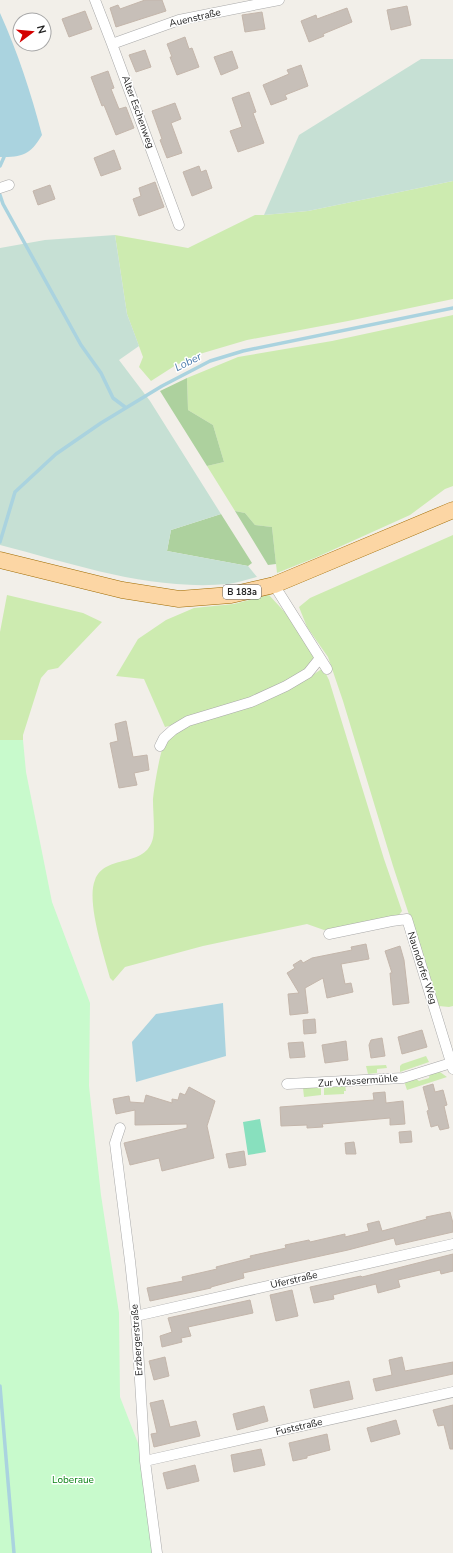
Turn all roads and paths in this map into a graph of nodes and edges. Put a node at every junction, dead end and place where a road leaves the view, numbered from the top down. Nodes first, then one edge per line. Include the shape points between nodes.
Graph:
1 (95, 0) edge
2 (280, 0) edge
3 (112, 44) junction
4 (179, 225) dead end
5 (453, 510) edge
6 (0, 560) edge
7 (274, 585) junction
8 (320, 658) junction
9 (327, 669) dead end
10 (160, 746) dead end
11 (329, 934) dead end
12 (452, 1066) edge
13 (287, 1084) dead end
14 (120, 1128) dead end
15 (453, 1244) edge
16 (136, 1316) junction
17 (453, 1392) edge
18 (145, 1461) junction
19 (157, 1553) edge

1 - 3 street, Alter Eschenweg
2 - 3 street, Auenstraße via 179,20
3 - 4 street, Alter Eschenweg
5 - 7 main road, B 183a
6 - 7 main road, B 183a via 122,590 179,599 231,594
7 - 8 street
8 - 9 street
8 - 10 street via 308,673 286,686 250,702 188,721 164,738
11 - 12 street, Naundorfer Weg via 407,919
12 - 13 street, Zur Wassermühle via 403,1078
14 - 16 street, Erzbergerstraße via 115,1143
15 - 16 street, Uferstraße
16 - 18 street, Erzbergerstraße
17 - 18 street, Fuststraße
18 - 19 street, Erzbergerstraße

